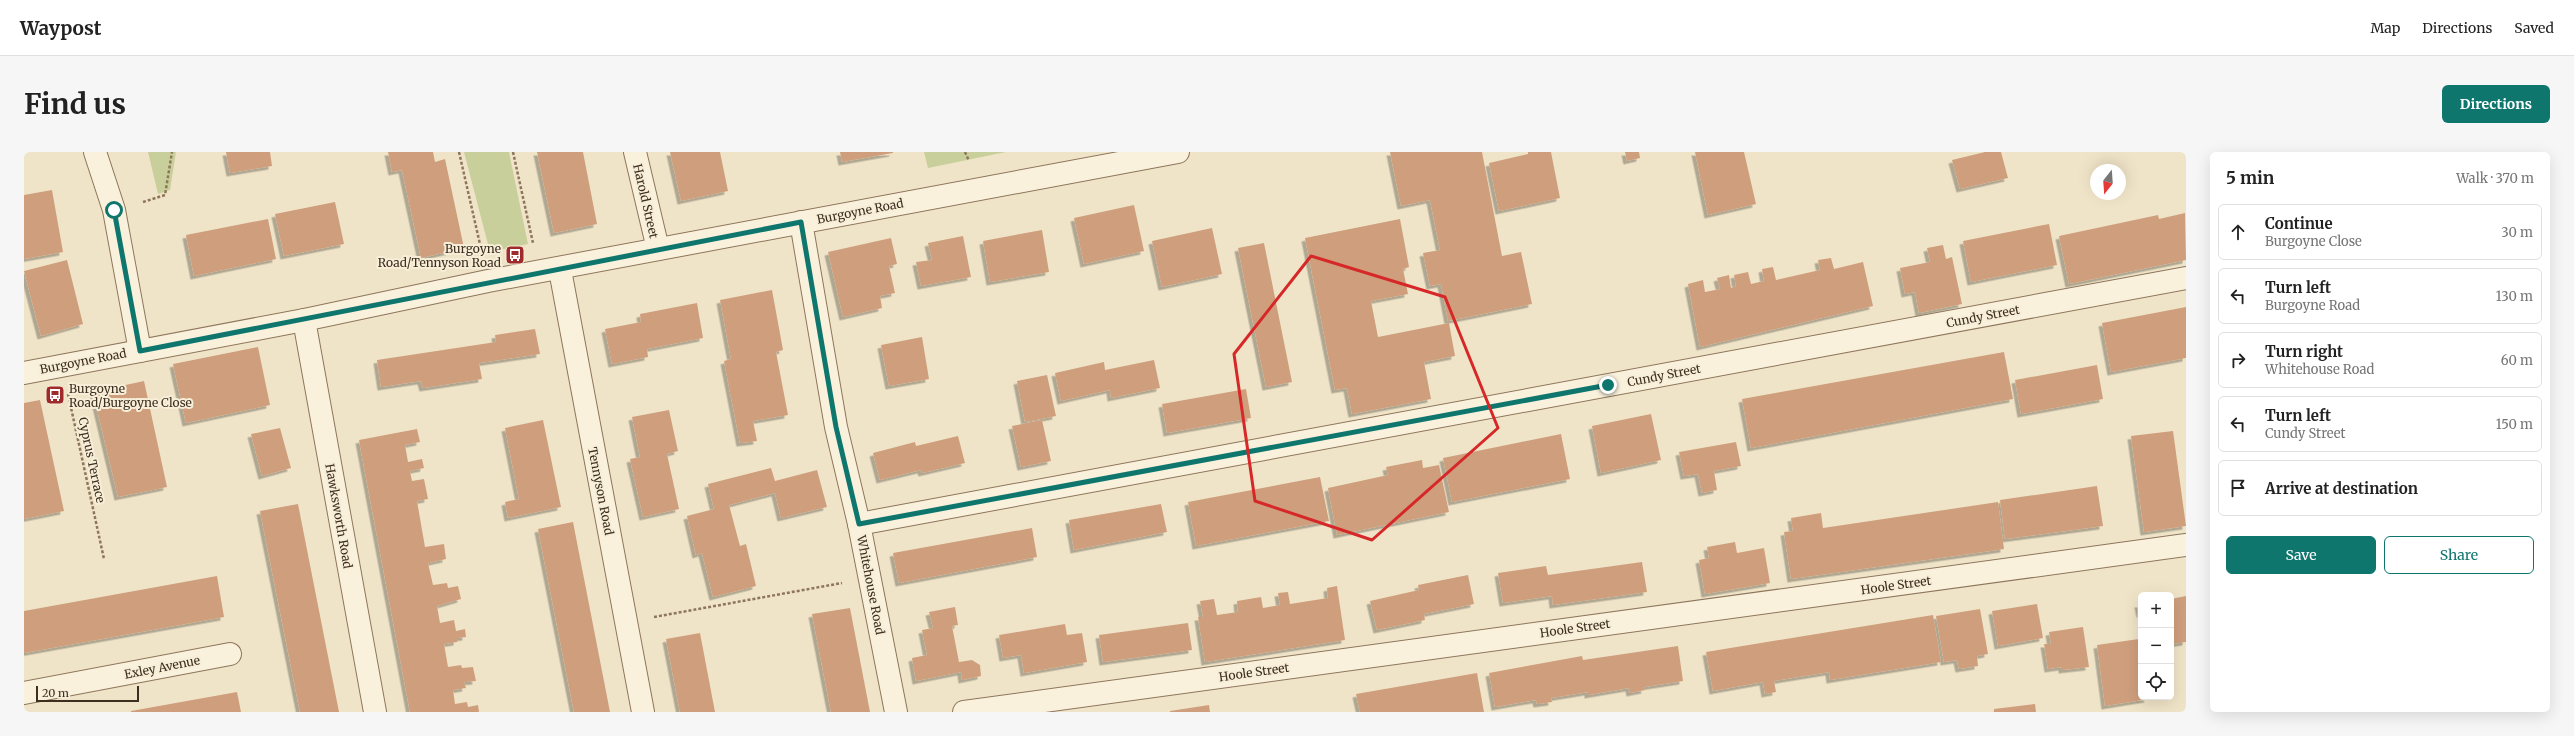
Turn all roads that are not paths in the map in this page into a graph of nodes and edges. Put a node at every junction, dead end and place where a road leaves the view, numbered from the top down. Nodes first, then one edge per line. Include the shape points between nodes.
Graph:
1 (95, 152) edge
2 (634, 152) edge
3 (1178, 152) edge
4 (801, 222) junction
5 (658, 249) junction
6 (549, 271) junction
7 (2186, 278) edge
8 (304, 320) junction
9 (140, 351) junction
10 (24, 373) edge
11 (859, 524) junction
12 (2186, 545) edge
13 (230, 654) dead end
14 (24, 693) edge
15 (375, 712) edge
16 (642, 712) edge
17 (896, 712) edge
18 (964, 712) edge

1 - 9 street via 114,210
2 - 5 street, Harold Street
3 - 4 street, Burgoyne Road
4 - 5 street, Burgoyne Road
4 - 11 street, Whitehouse Road via 836,427
5 - 6 street, Burgoyne Road
6 - 8 street, Burgoyne Road via 488,281
6 - 16 street, Tennyson Road via 626,622
7 - 11 street, Cundy Street
8 - 9 street, Burgoyne Road
8 - 15 street, Hawksworth Road
9 - 10 street, Burgoyne Road
11 - 17 street, Whitehouse Road
12 - 18 street, Hoole Street
13 - 14 street, Exley Avenue

